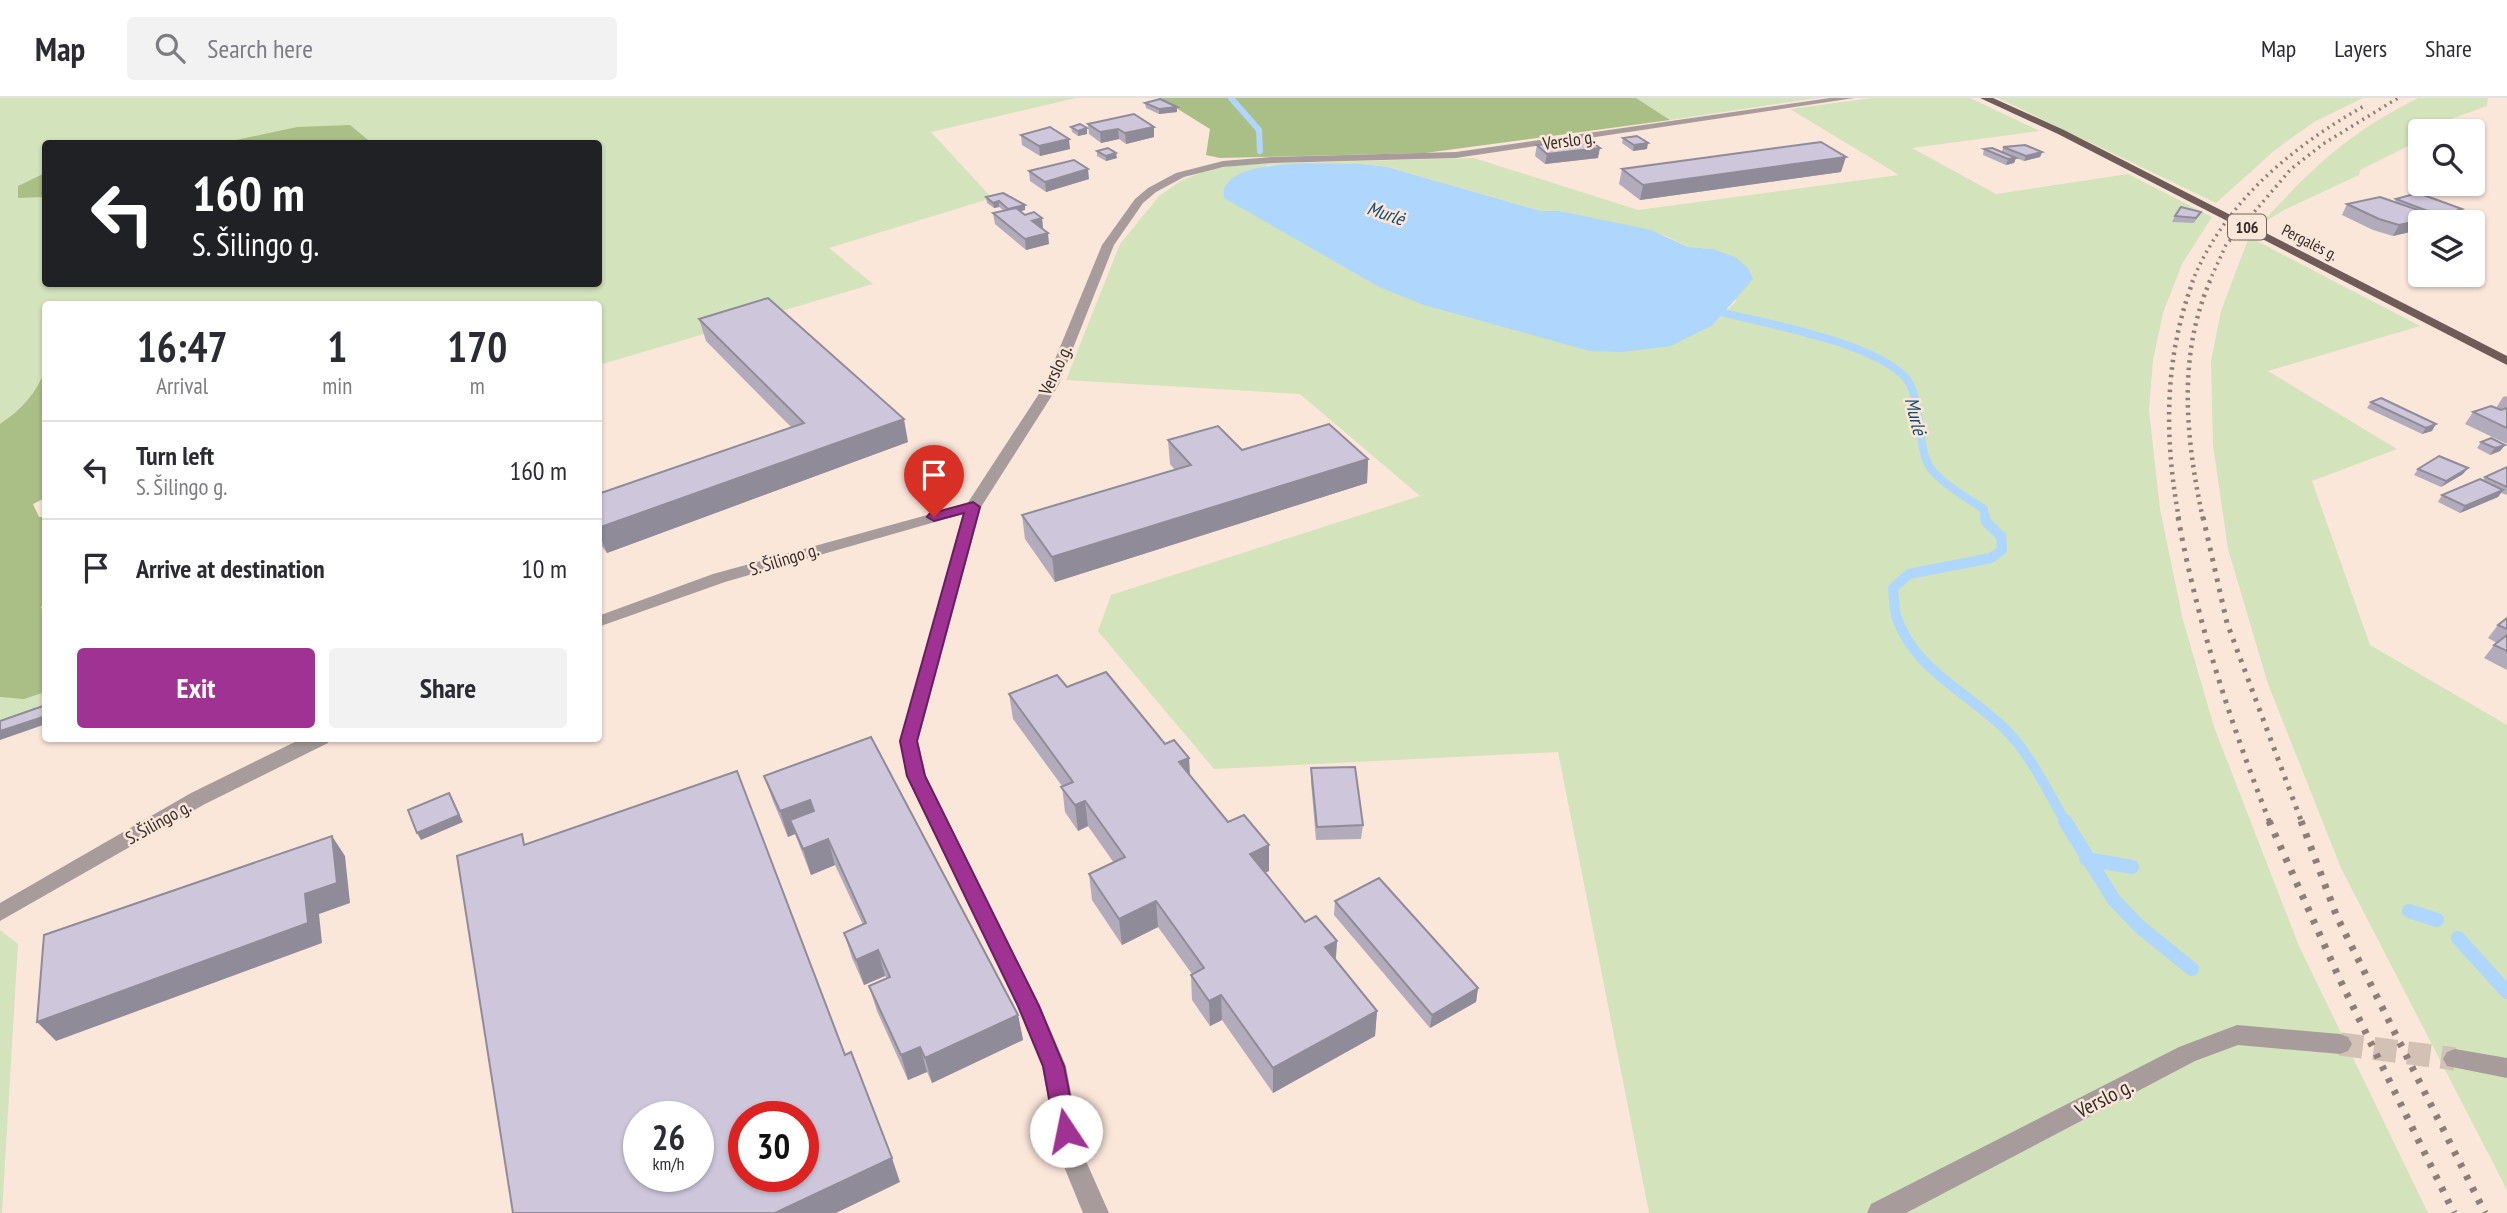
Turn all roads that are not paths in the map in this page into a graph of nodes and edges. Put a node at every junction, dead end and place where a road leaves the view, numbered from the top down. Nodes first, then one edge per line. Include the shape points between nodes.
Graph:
1 (1849, 98) edge
2 (1985, 98) edge
3 (2507, 361) edge
4 (973, 507) junction
5 (602, 621) edge
6 (312, 742) edge
7 (0, 913) edge
8 (2340, 1044) tunnel mouth
9 (2455, 1059) tunnel mouth
10 (2507, 1068) edge
11 (1096, 1213) edge
12 (1880, 1213) edge

1 - 4 street, Verslo g. via 1456,155 1232,163 1167,181 1139,201 1108,245 1051,386
2 - 3 main road, Pergalės g. / 106 via 2061,132
4 - 5 street, S. Šilingo g. via 758,566
4 - 11 street, Verslo g. via 909,741 916,776 1054,1066 1070,1152
6 - 7 street, S. Šilingo g. via 152,824
8 - 12 street, Verslo g. via 2236,1035 2187,1054
9 - 10 street

